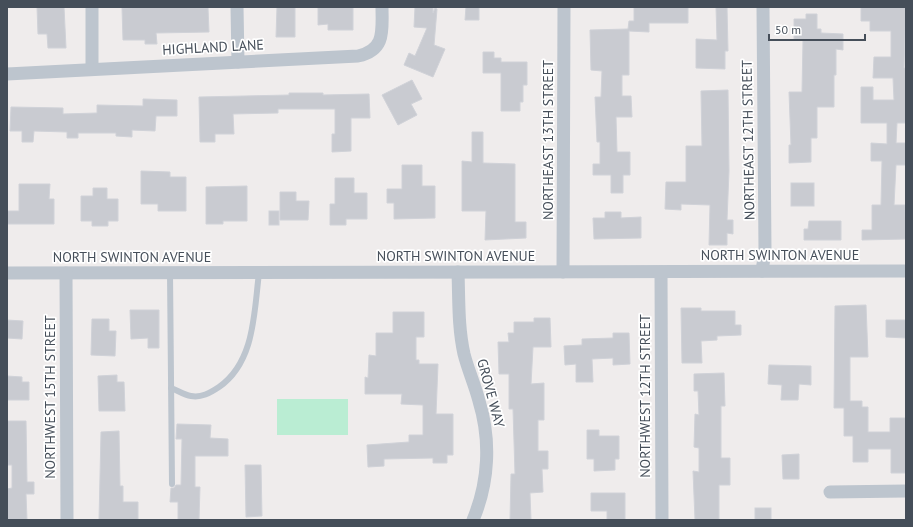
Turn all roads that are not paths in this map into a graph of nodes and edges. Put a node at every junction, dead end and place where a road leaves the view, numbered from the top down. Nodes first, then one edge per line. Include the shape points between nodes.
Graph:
1 (92, 7) edge
2 (237, 7) edge
3 (382, 7) edge
4 (564, 7) edge
5 (763, 7) edge
6 (238, 62) junction
7 (92, 69) junction
8 (7, 74) edge
9 (906, 271) edge
10 (458, 272) junction
11 (563, 272) junction
12 (661, 272) junction
13 (762, 272) junction
14 (7, 273) edge
15 (66, 273) junction
16 (170, 273) junction
17 (259, 273) junction
18 (171, 388) junction
19 (172, 484) dead end
20 (906, 491) edge
21 (830, 492) dead end
22 (67, 520) edge
23 (473, 520) edge
24 (662, 520) edge

1 - 7 street
2 - 6 street
3 - 6 street, HIGHLAND LANE via 380,42 366,54
4 - 11 street, NORTHEAST 13TH STREET
5 - 13 street, NORTHEAST 12TH STREET via 765,251
6 - 7 street, HIGHLAND LANE
7 - 8 street, HIGHLAND LANE
9 - 13 street, NORTH SWINTON AVENUE
10 - 11 street, NORTH SWINTON AVENUE
10 - 17 street, NORTH SWINTON AVENUE
10 - 23 street, GROVE WAY via 464,354 485,422 487,445 483,489
11 - 12 street, NORTH SWINTON AVENUE
12 - 13 street, NORTH SWINTON AVENUE
12 - 24 street, NORTHWEST 12TH STREET
14 - 15 street, NORTH SWINTON AVENUE
15 - 16 street, NORTH SWINTON AVENUE
15 - 22 street, NORTHWEST 15TH STREET
16 - 17 street, NORTH SWINTON AVENUE
16 - 18 lane
17 - 18 lane via 245,354 233,374 212,392 199,397 189,396
18 - 19 lane
20 - 21 street

